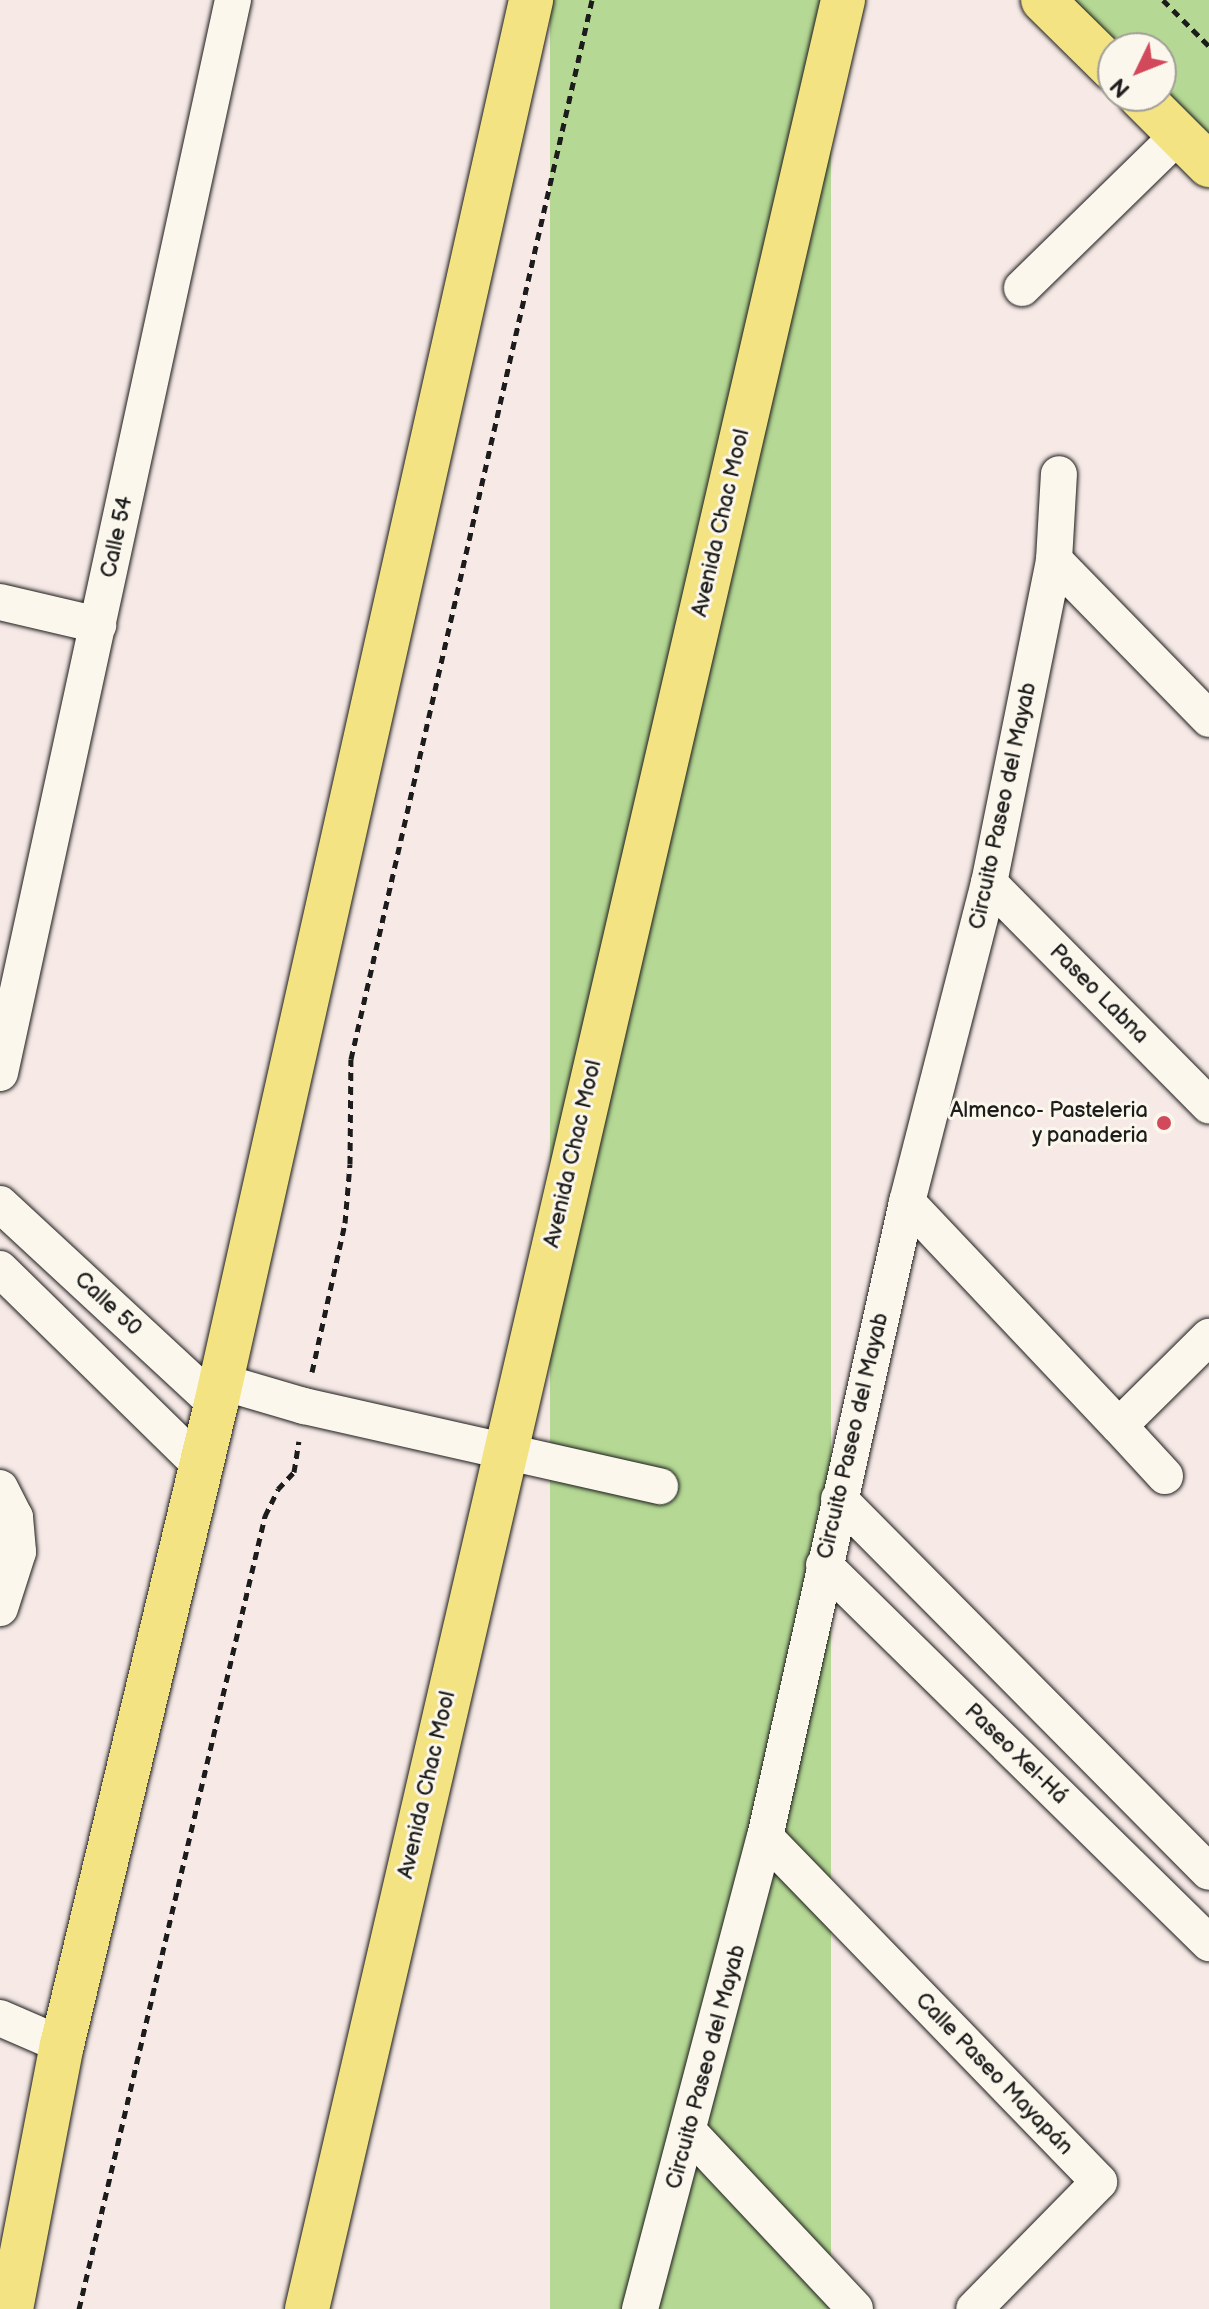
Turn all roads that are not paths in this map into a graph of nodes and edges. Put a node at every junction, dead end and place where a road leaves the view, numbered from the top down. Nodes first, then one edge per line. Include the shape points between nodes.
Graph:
1 (233, 0) edge
2 (531, 0) edge
3 (1043, 0) edge
4 (844, 2) edge
5 (1097, 53) edge
6 (1156, 112) edge
7 (1194, 150) edge
8 (1022, 288) dead end
9 (1059, 474) dead end
10 (1054, 560) junction
11 (0, 602) edge
12 (98, 625) junction
13 (1209, 719) edge
14 (989, 883) junction
15 (0, 1073) edge
16 (1209, 1105) edge
17 (907, 1202) junction
18 (0, 1204) edge
19 (0, 1269) edge
20 (1209, 1337) edge
21 (217, 1393) junction
22 (1119, 1426) junction
23 (504, 1448) junction
24 (201, 1466) junction
25 (1165, 1476) dead end
26 (660, 1486) dead end
27 (0, 1488) edge
28 (839, 1499) junction
29 (824, 1565) junction
30 (0, 1608) edge
31 (765, 1837) junction
32 (1209, 1872) edge
33 (1209, 1943) edge
34 (0, 2018) edge
35 (62, 2045) junction
36 (690, 2133) junction
37 (11, 2309) edge
38 (307, 2309) edge
39 (640, 2309) edge
40 (855, 2309) edge
41 (974, 2309) edge

1 - 12 street, Calle 54
2 - 21 main road
3 - 5 main road
4 - 23 main road, Avenida Chac Mool
6 - 7 main road
7 - 8 street
9 - 10 street, Circuito Paseo del Mayab
10 - 13 street
10 - 14 street, Circuito Paseo del Mayab
11 - 12 street
12 - 15 street, Calle 54
14 - 16 street, Paseo Labna
14 - 17 street, Circuito Paseo del Mayab
17 - 22 street
17 - 28 street, Circuito Paseo del Mayab
18 - 21 street, Calle 50
19 - 24 street
20 - 22 street
21 - 23 street
21 - 24 main road
22 - 25 street
23 - 26 street
23 - 38 main road, Avenida Chac Mool
24 - 35 main road
27 - 30 street via 15,1517 18,1552
28 - 29 street, Circuito Paseo del Mayab
28 - 32 street
29 - 31 street, Circuito Paseo del Mayab
29 - 33 street, Paseo Xel-Há
31 - 36 street, Circuito Paseo del Mayab
31 - 41 street, Calle Paseo Mayapán via 1099,2182
34 - 35 street
35 - 37 main road
36 - 39 street, Circuito Paseo del Mayab
36 - 40 street

